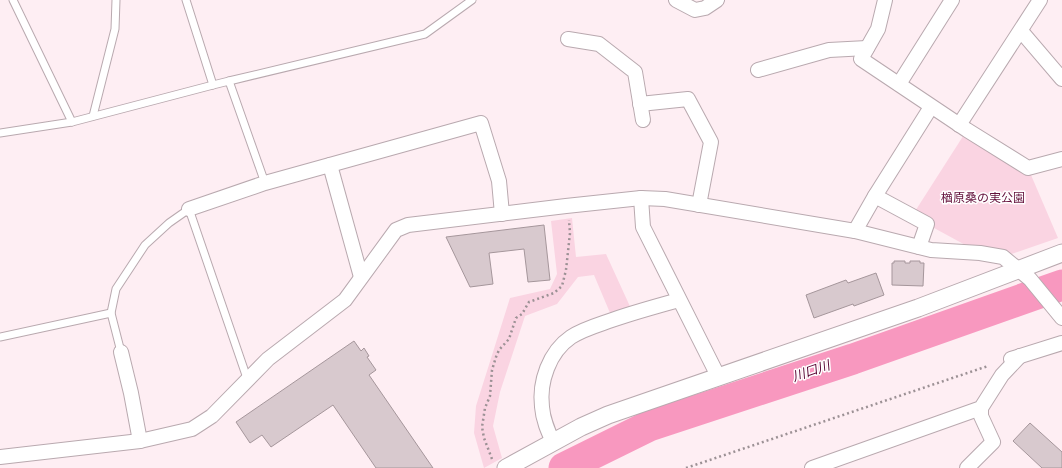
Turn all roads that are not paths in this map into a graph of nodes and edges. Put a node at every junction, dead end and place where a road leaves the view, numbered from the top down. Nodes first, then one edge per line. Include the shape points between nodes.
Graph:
1 (13, 0) edge
2 (116, 0) edge
3 (186, 0) edge
4 (472, 0) edge
5 (676, 0) edge
6 (717, 0) edge
7 (885, 0) edge
8 (952, 0) edge
9 (1040, 0) edge
10 (1021, 31) junction
11 (568, 39) dead end
12 (867, 48) junction
13 (758, 70) dead end
14 (1062, 79) edge
15 (229, 81) junction
16 (899, 84) junction
17 (213, 85) junction
18 (640, 104) junction
19 (931, 107) junction
20 (93, 116) junction
21 (643, 120) dead end
22 (72, 122) junction
23 (960, 125) junction
24 (0, 133) edge
25 (1062, 159) edge
26 (330, 165) junction
27 (265, 183) junction
28 (875, 196) junction
29 (641, 198) junction
30 (699, 205) junction
31 (189, 209) junction
32 (502, 214) junction
33 (855, 231) junction
34 (919, 247) junction
35 (1062, 253) edge
36 (1024, 273) junction
37 (361, 278) junction
38 (680, 300) junction
39 (111, 313) junction
40 (1062, 318) edge
41 (0, 337) edge
42 (1062, 343) edge
43 (121, 352) joint
44 (1020, 356) junction
45 (1003, 361) road end
46 (718, 376) junction
47 (248, 381) junction
48 (981, 408) junction
49 (140, 441) junction
50 (553, 442) junction
51 (0, 457) edge
52 (499, 466) edge
53 (812, 468) edge
54 (967, 468) edge

1 - 22 lane
2 - 20 lane via 115,29
3 - 17 lane
4 - 15 lane via 425,34
5 - 6 street via 695,10
7 - 12 street via 878,29
8 - 16 street
9 - 10 street
10 - 14 street
10 - 23 street
11 - 18 street via 599,44 635,72
12 - 13 street via 829,50
12 - 16 street via 861,59
15 - 17 lane
15 - 27 lane
16 - 19 street
17 - 20 lane
18 - 21 street
18 - 30 street via 688,99 711,142
19 - 23 street
19 - 28 street
20 - 22 lane
22 - 24 lane
23 - 25 street via 1028,168
26 - 27 street
26 - 32 street via 481,123 499,181
26 - 37 street
27 - 31 street
28 - 33 street
28 - 34 street via 927,224
29 - 30 street
29 - 32 street
29 - 38 street via 643,227
30 - 33 street
31 - 39 lane via 145,245 116,289
31 - 47 lane
32 - 37 street via 408,225 396,230
33 - 34 street
34 - 36 street via 1003,257
35 - 36 street
36 - 40 street
36 - 46 street
37 - 47 street via 345,300 268,359
38 - 46 street
38 - 50 street via 589,328 558,348 548,365 541,407
39 - 41 lane
39 - 43 lane
42 - 44 street
43 - 49 street
44 - 45 street
44 - 48 street via 1002,375
46 - 50 street via 608,415
47 - 49 street via 212,416 192,429
48 - 53 street
48 - 54 street via 981,416 993,442
49 - 51 street
50 - 52 street

